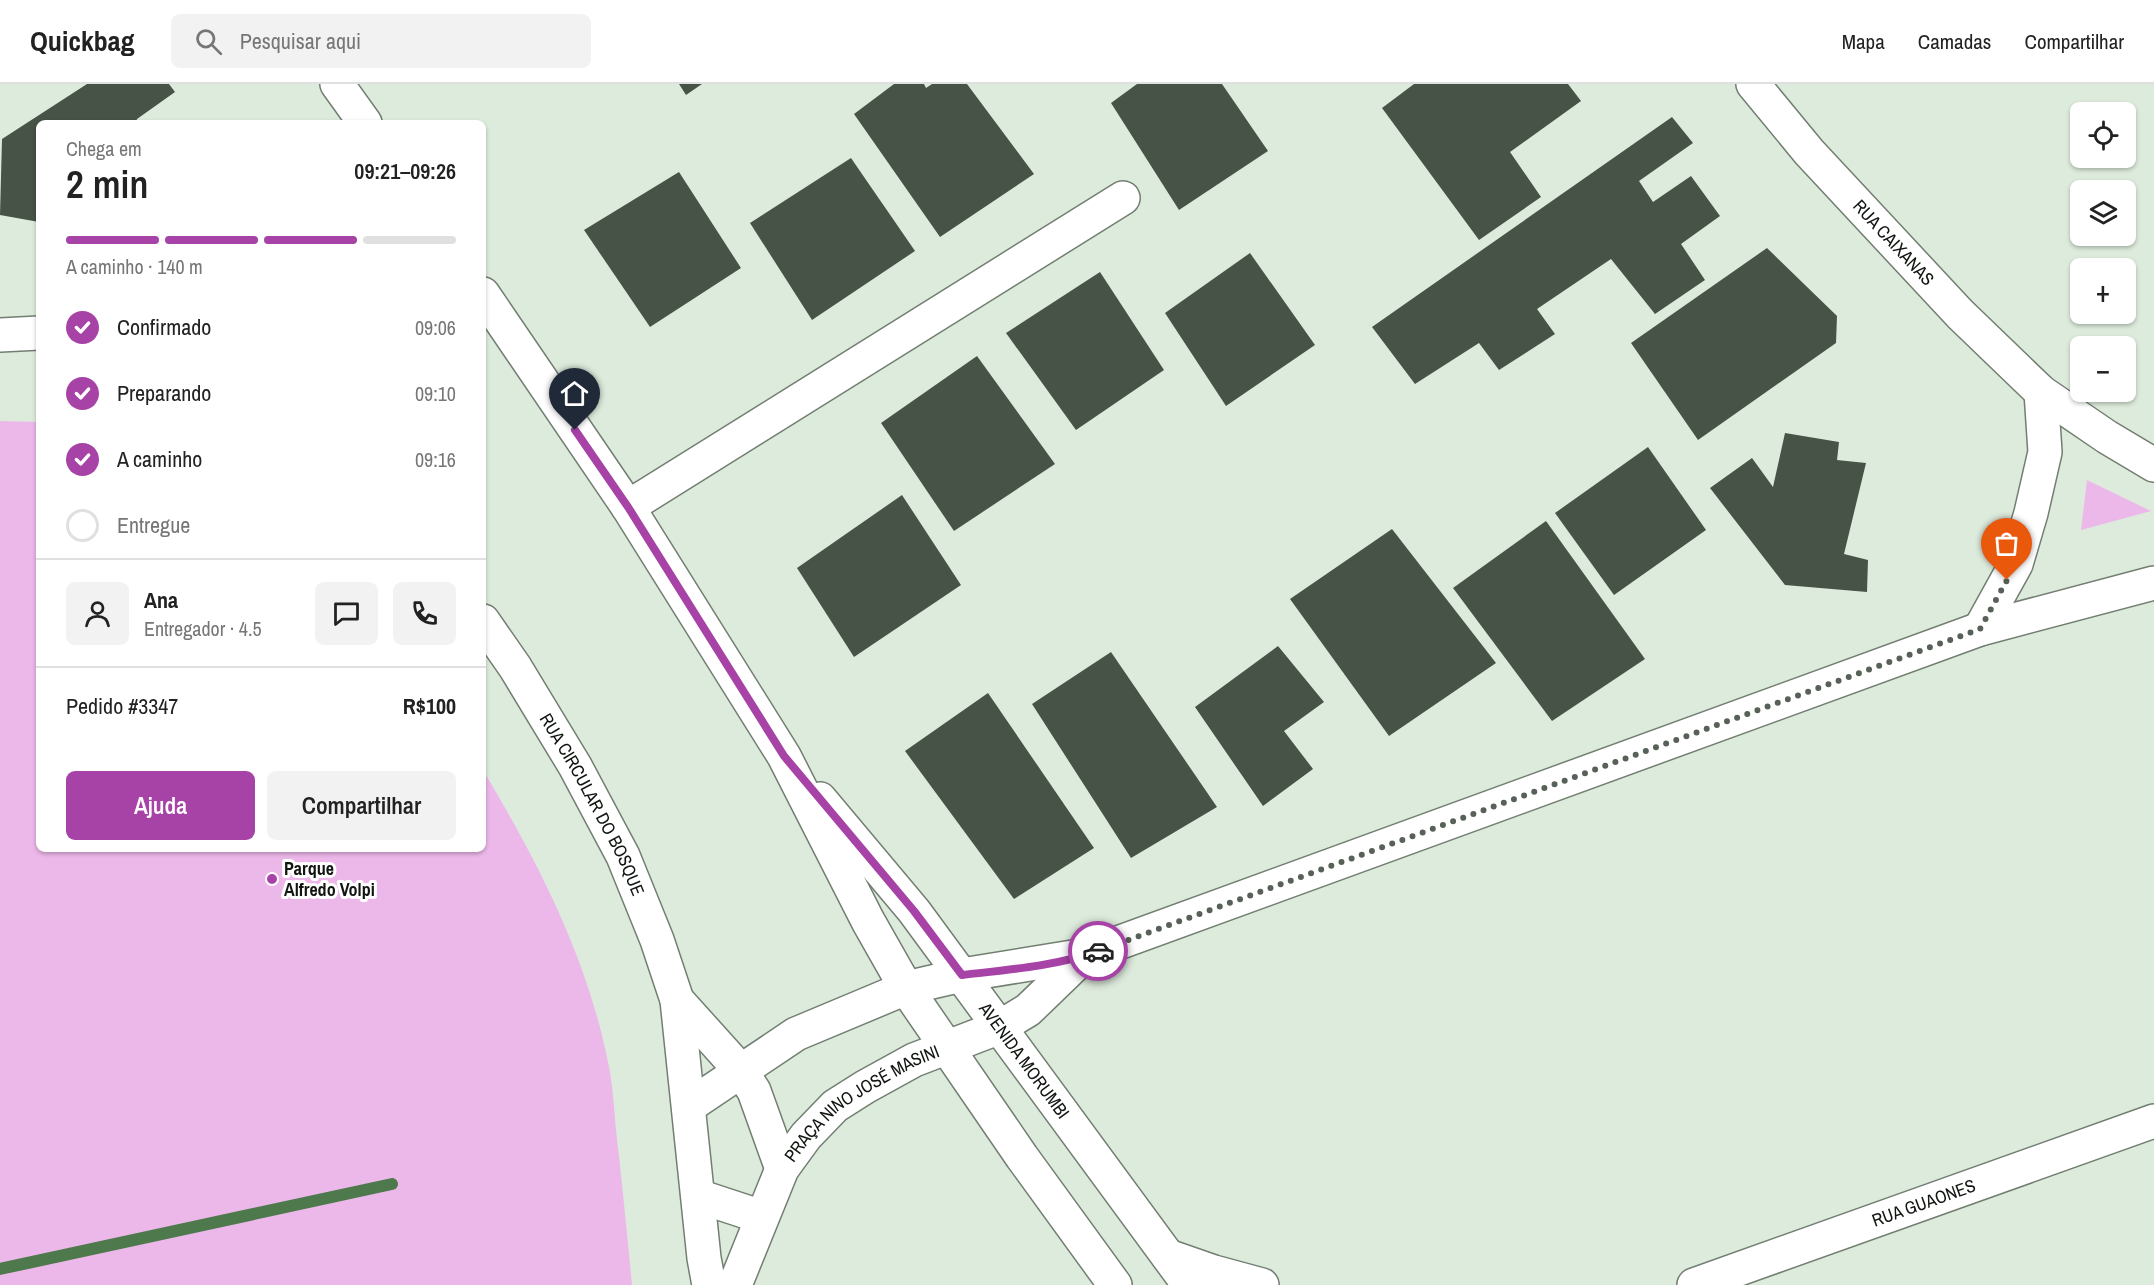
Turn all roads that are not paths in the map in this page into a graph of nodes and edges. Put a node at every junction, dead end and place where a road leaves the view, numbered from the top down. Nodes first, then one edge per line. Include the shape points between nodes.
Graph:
1 (337, 84) edge
2 (1753, 84) edge
3 (363, 120) edge
4 (1123, 198) dead end
5 (486, 298) edge
6 (36, 333) edge
7 (0, 335) edge
8 (2041, 392) junction
9 (2154, 465) edge
10 (628, 507) junction
11 (2154, 583) edge
12 (486, 625) edge
13 (1980, 629) junction
14 (784, 756) junction
15 (1085, 955) junction
16 (962, 975) junction
17 (906, 988) junction
18 (677, 1000) junction
19 (1000, 1027) junction
20 (948, 1047) junction
21 (741, 1071) junction
22 (689, 1106) junction
23 (2154, 1120) edge
24 (782, 1169) junction
25 (698, 1196) junction
26 (762, 1217) junction
27 (1168, 1256) junction
28 (1108, 1274) edge
29 (709, 1285) edge
30 (735, 1285) edge
31 (1130, 1285) edge
32 (1189, 1285) edge
33 (1262, 1285) edge
34 (1694, 1285) edge

1 - 3 street
2 - 8 street, RUA CAIXANAS via 1809,152 1960,314
4 - 10 street
5 - 10 street, AVENIDA MORUMBI
6 - 7 street
8 - 9 street, RUA CAIXANAS
8 - 13 street via 2045,452 2031,513 2016,564
10 - 14 street, AVENIDA MORUMBI
11 - 13 street
12 - 18 street, RUA CIRCULAR DO BOSQUE via 575,766 623,856
13 - 15 street
14 - 16 street, AVENIDA MORUMBI via 914,911
14 - 17 street, AVENIDA MORUMBI
15 - 16 street
15 - 19 street, PRAÇA NINO JOSÉ MASINI via 1028,1010
16 - 17 street
16 - 19 street, AVENIDA MORUMBI
17 - 20 street, AVENIDA MORUMBI
17 - 21 street via 796,1034
18 - 21 street, RUA CIRCULAR DO BOSQUE
18 - 22 street, RUA CIRCULAR DO BOSQUE
19 - 20 street, PRAÇA NINO JOSÉ MASINI
19 - 27 street, AVENIDA MORUMBI
20 - 24 street, PRAÇA NINO JOSÉ MASINI via 914,1060 835,1106
20 - 28 street, AVENIDA MORUMBI
21 - 22 street
21 - 24 street, RUA CIRCULAR DO BOSQUE via 754,1091
22 - 25 street, RUA CIRCULAR DO BOSQUE
23 - 34 street, RUA GUAONES
24 - 26 street
25 - 26 street
25 - 29 street, RUA CIRCULAR DO BOSQUE
26 - 30 street
27 - 32 street, AVENIDA MORUMBI
27 - 33 street
28 - 31 street, AVENIDA MORUMBI

